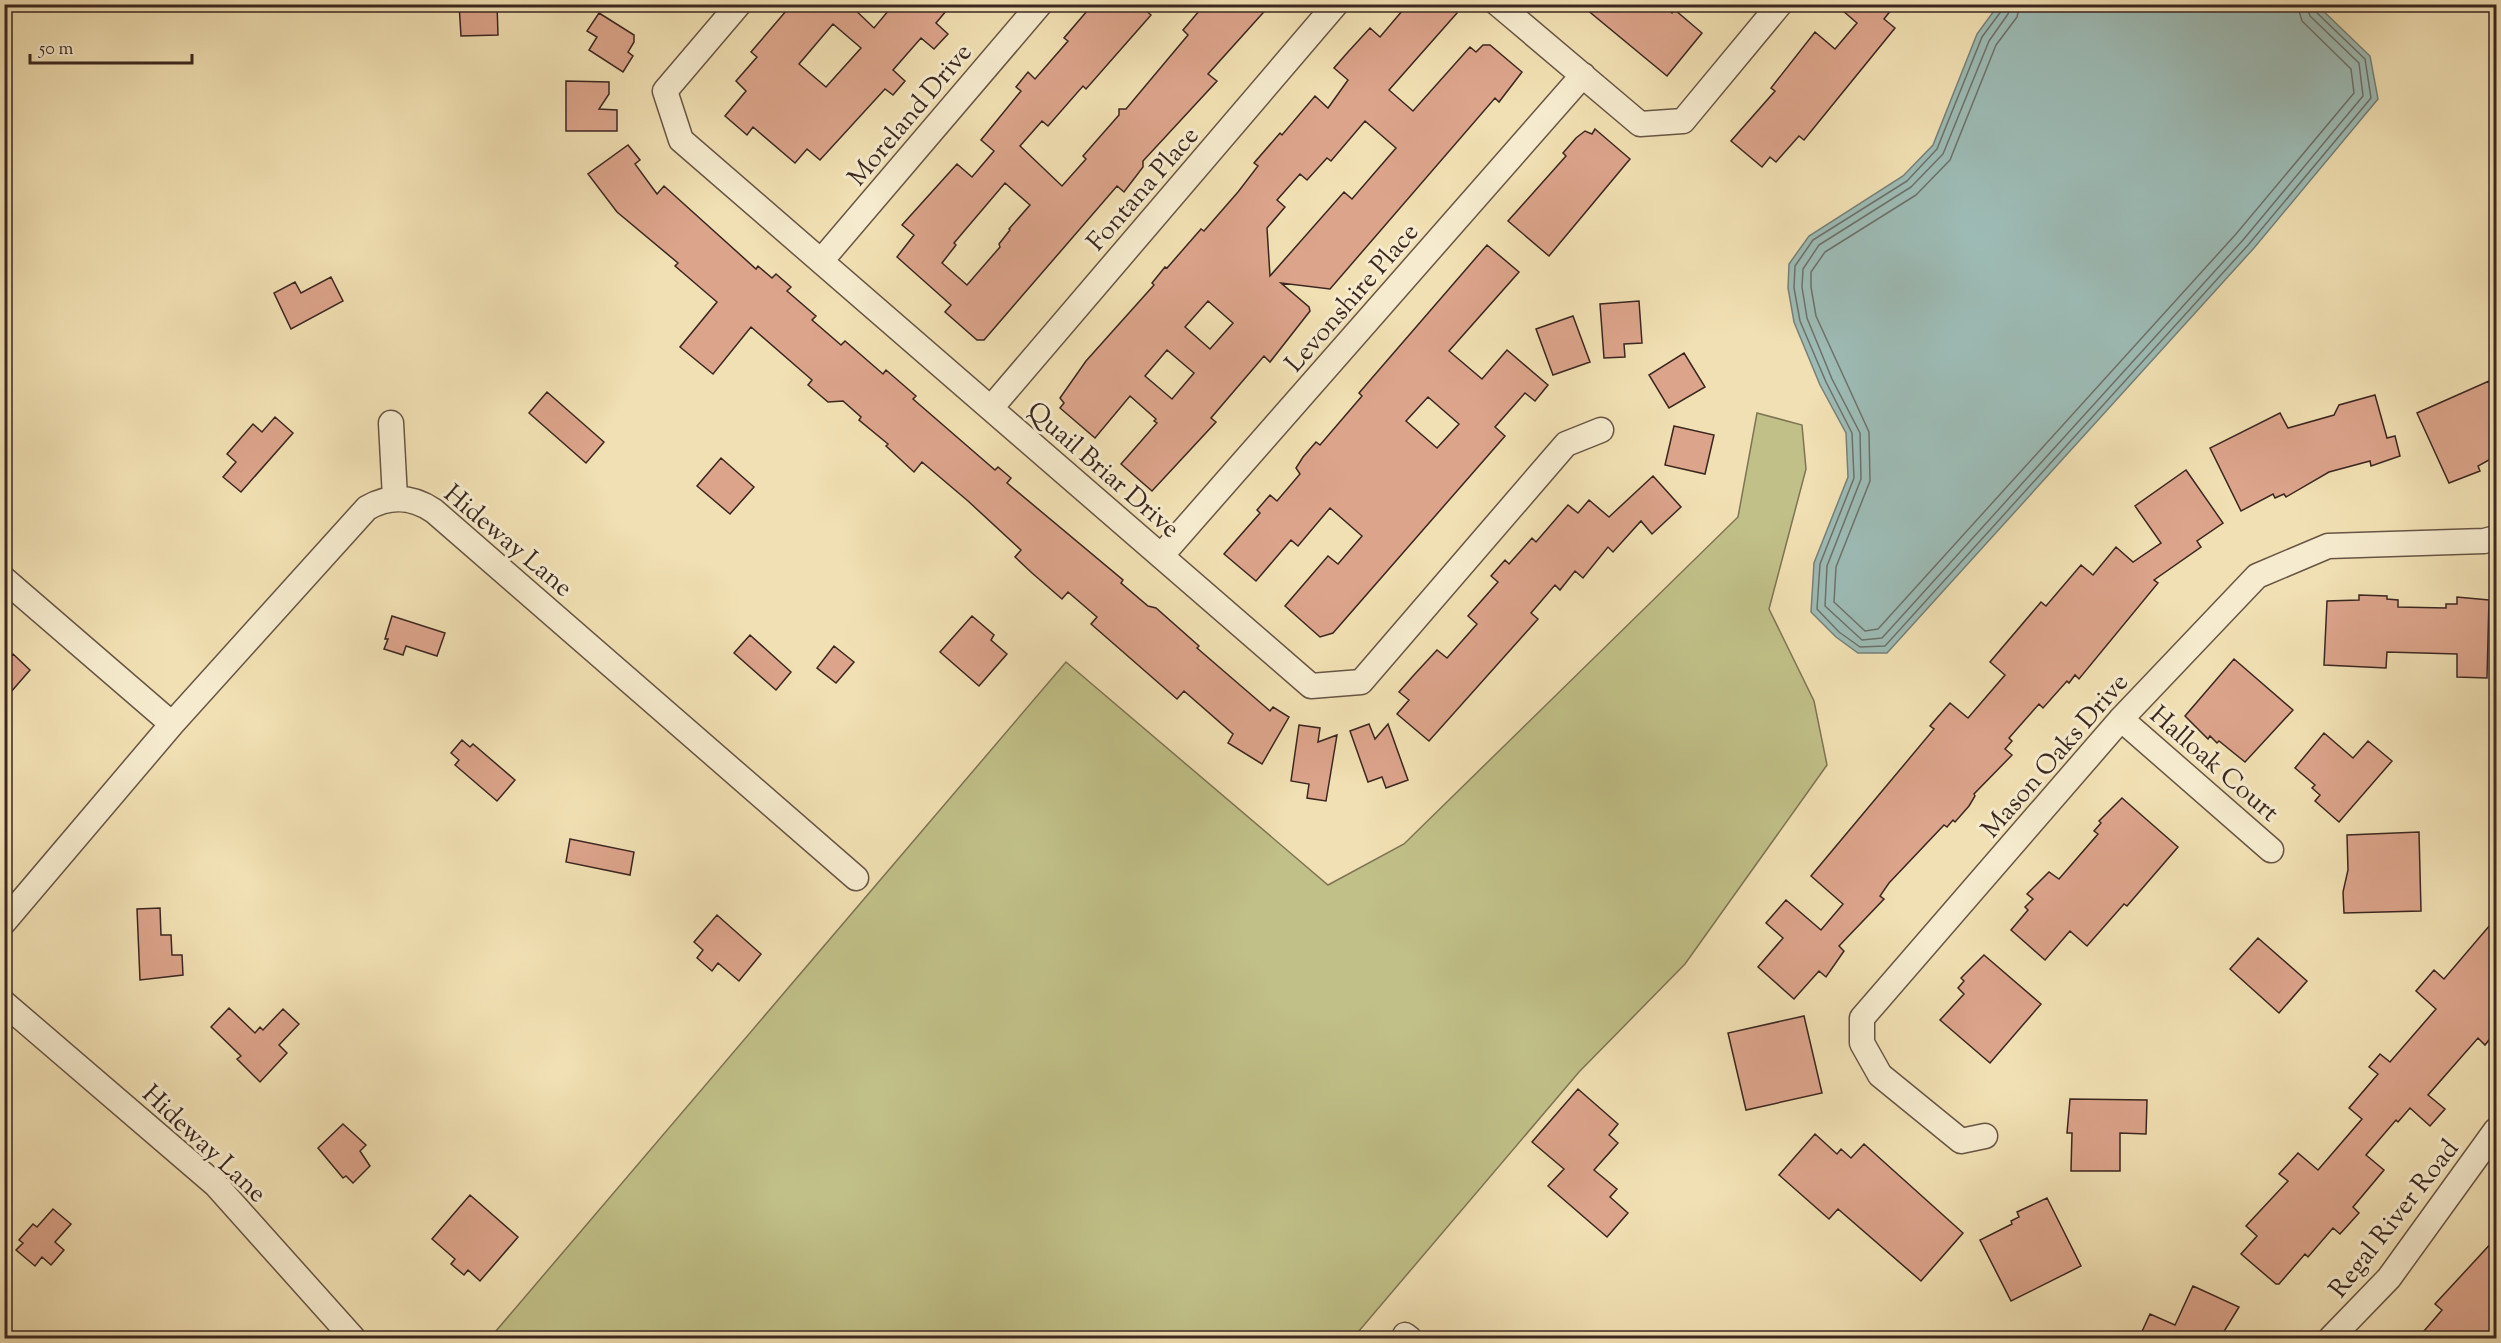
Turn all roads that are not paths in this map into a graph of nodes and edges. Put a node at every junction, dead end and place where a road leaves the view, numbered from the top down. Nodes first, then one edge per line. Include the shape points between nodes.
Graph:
1 (739, 4) edge
2 (1040, 4) edge
3 (1336, 4) edge
4 (1498, 4) edge
5 (1780, 4) edge
6 (1583, 75) junction
7 (821, 261) junction
8 (991, 408) junction
9 (391, 423) dead end
10 (1601, 430) dead end
11 (395, 498) junction
12 (2496, 538) edge
13 (1161, 556) junction
14 (4, 579) edge
15 (2121, 719) junction
16 (172, 724) junction
17 (2271, 850) dead end
18 (856, 878) dead end
19 (4, 922) edge
20 (4, 1003) edge
21 (2496, 1130) edge
22 (1984, 1136) dead end
23 (353, 1338) edge
24 (2331, 1338) edge

1 - 7 street, Quail Briar Drive via 665,91 681,140
2 - 7 street, Moreland Drive
3 - 8 street, Fontana Place
4 - 6 street
5 - 6 street via 1683,121 1640,124
6 - 13 street, Levonshire Place
7 - 8 street, Quail Briar Drive
8 - 13 street, Quail Briar Drive
9 - 11 street
10 - 13 street, Quail Briar Drive via 1566,444 1361,682 1311,686
11 - 16 street via 367,508
11 - 18 street, Hideway Lane via 423,504 434,511
12 - 15 street, Mason Oaks Drive via 2328,546 2257,576
14 - 16 street
15 - 17 street, Halloak Court
15 - 22 street, Mason Oaks Drive via 1863,1018 1862,1043 1880,1074 1961,1141
16 - 19 street
20 - 23 street, Hideway Lane via 216,1185
21 - 24 street, Regal River Road via 2389,1278

